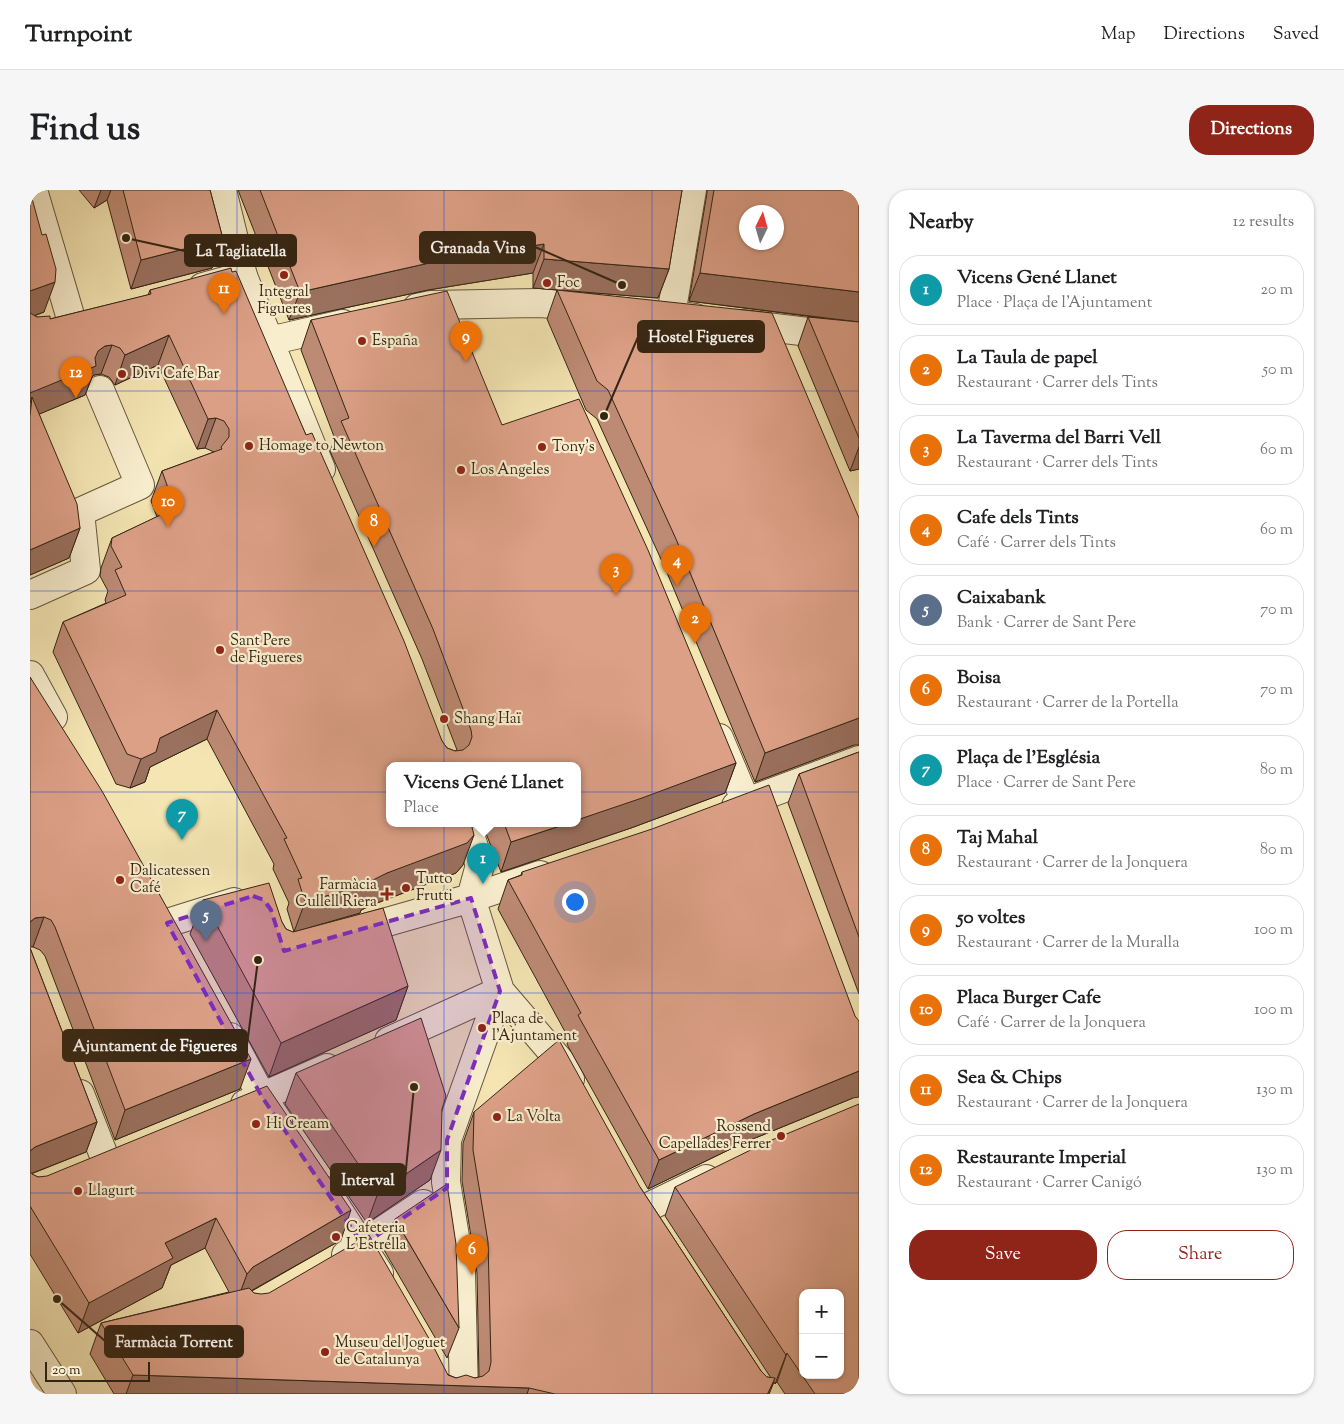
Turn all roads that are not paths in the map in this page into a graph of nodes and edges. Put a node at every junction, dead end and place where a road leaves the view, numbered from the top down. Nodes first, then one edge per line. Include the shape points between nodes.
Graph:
1 (33, 190) edge
2 (222, 190) edge
3 (692, 190) edge
4 (243, 276) junction
5 (176, 294) edge
6 (614, 310) edge
7 (642, 312) edge
8 (392, 313) edge
9 (100, 314) edge
10 (671, 315) junction
11 (364, 320) edge
12 (72, 322) junction
13 (46, 328) edge
14 (773, 328) junction
15 (859, 338) edge
16 (269, 341) junction
17 (784, 354) edge
18 (100, 390) dead end
19 (167, 476) edge
20 (140, 485) junction
21 (331, 490) edge
22 (30, 596) edge
23 (32, 684) edge
24 (708, 710) edge
25 (66, 742) edge
26 (859, 760) edge
27 (757, 798) junction
28 (709, 816) edge
29 (778, 822) edge
30 (467, 827) edge
31 (563, 868) edge
32 (153, 898) edge
33 (259, 898) edge
34 (471, 898) junction
35 (330, 938) edge
36 (500, 991) junction
37 (216, 1012) edge
38 (71, 1071) edge
39 (262, 1097) junction
40 (582, 1102) edge
41 (225, 1112) edge
42 (290, 1138) edge
43 (133, 1150) edge
44 (106, 1161) junction
45 (725, 1169) edge
46 (80, 1171) edge
47 (312, 1171) edge
48 (446, 1185) junction
49 (628, 1185) edge
50 (363, 1245) junction
51 (328, 1265) edge
52 (393, 1297) edge
53 (30, 1344) edge
54 (62, 1394) edge
55 (464, 1394) edge

1 - 12 street
2 - 4 street
3 - 10 street
4 - 5 street
4 - 16 street
6 - 8 street via 540,303 430,305
7 - 10 street
9 - 12 street
10 - 14 street
11 - 16 street
12 - 13 street
14 - 15 street
14 - 17 street
16 - 21 street
18 - 20 street
19 - 20 street
20 - 22 street via 80,512 86,570
23 - 25 street
24 - 27 street
26 - 27 street
27 - 28 street
27 - 29 street
30 - 34 street via 480,865
31 - 34 street
32 - 33 street via 173,933 253,896
34 - 35 street
34 - 36 street
36 - 39 street
36 - 40 street via 560,1061
36 - 48 street via 447,1140
37 - 39 street
38 - 44 street
39 - 41 street
39 - 42 street
43 - 44 street
44 - 46 street
45 - 49 street via 647,1219
47 - 50 street
48 - 50 street
48 - 55 street via 461,1273
50 - 51 street
50 - 52 street
53 - 54 street

